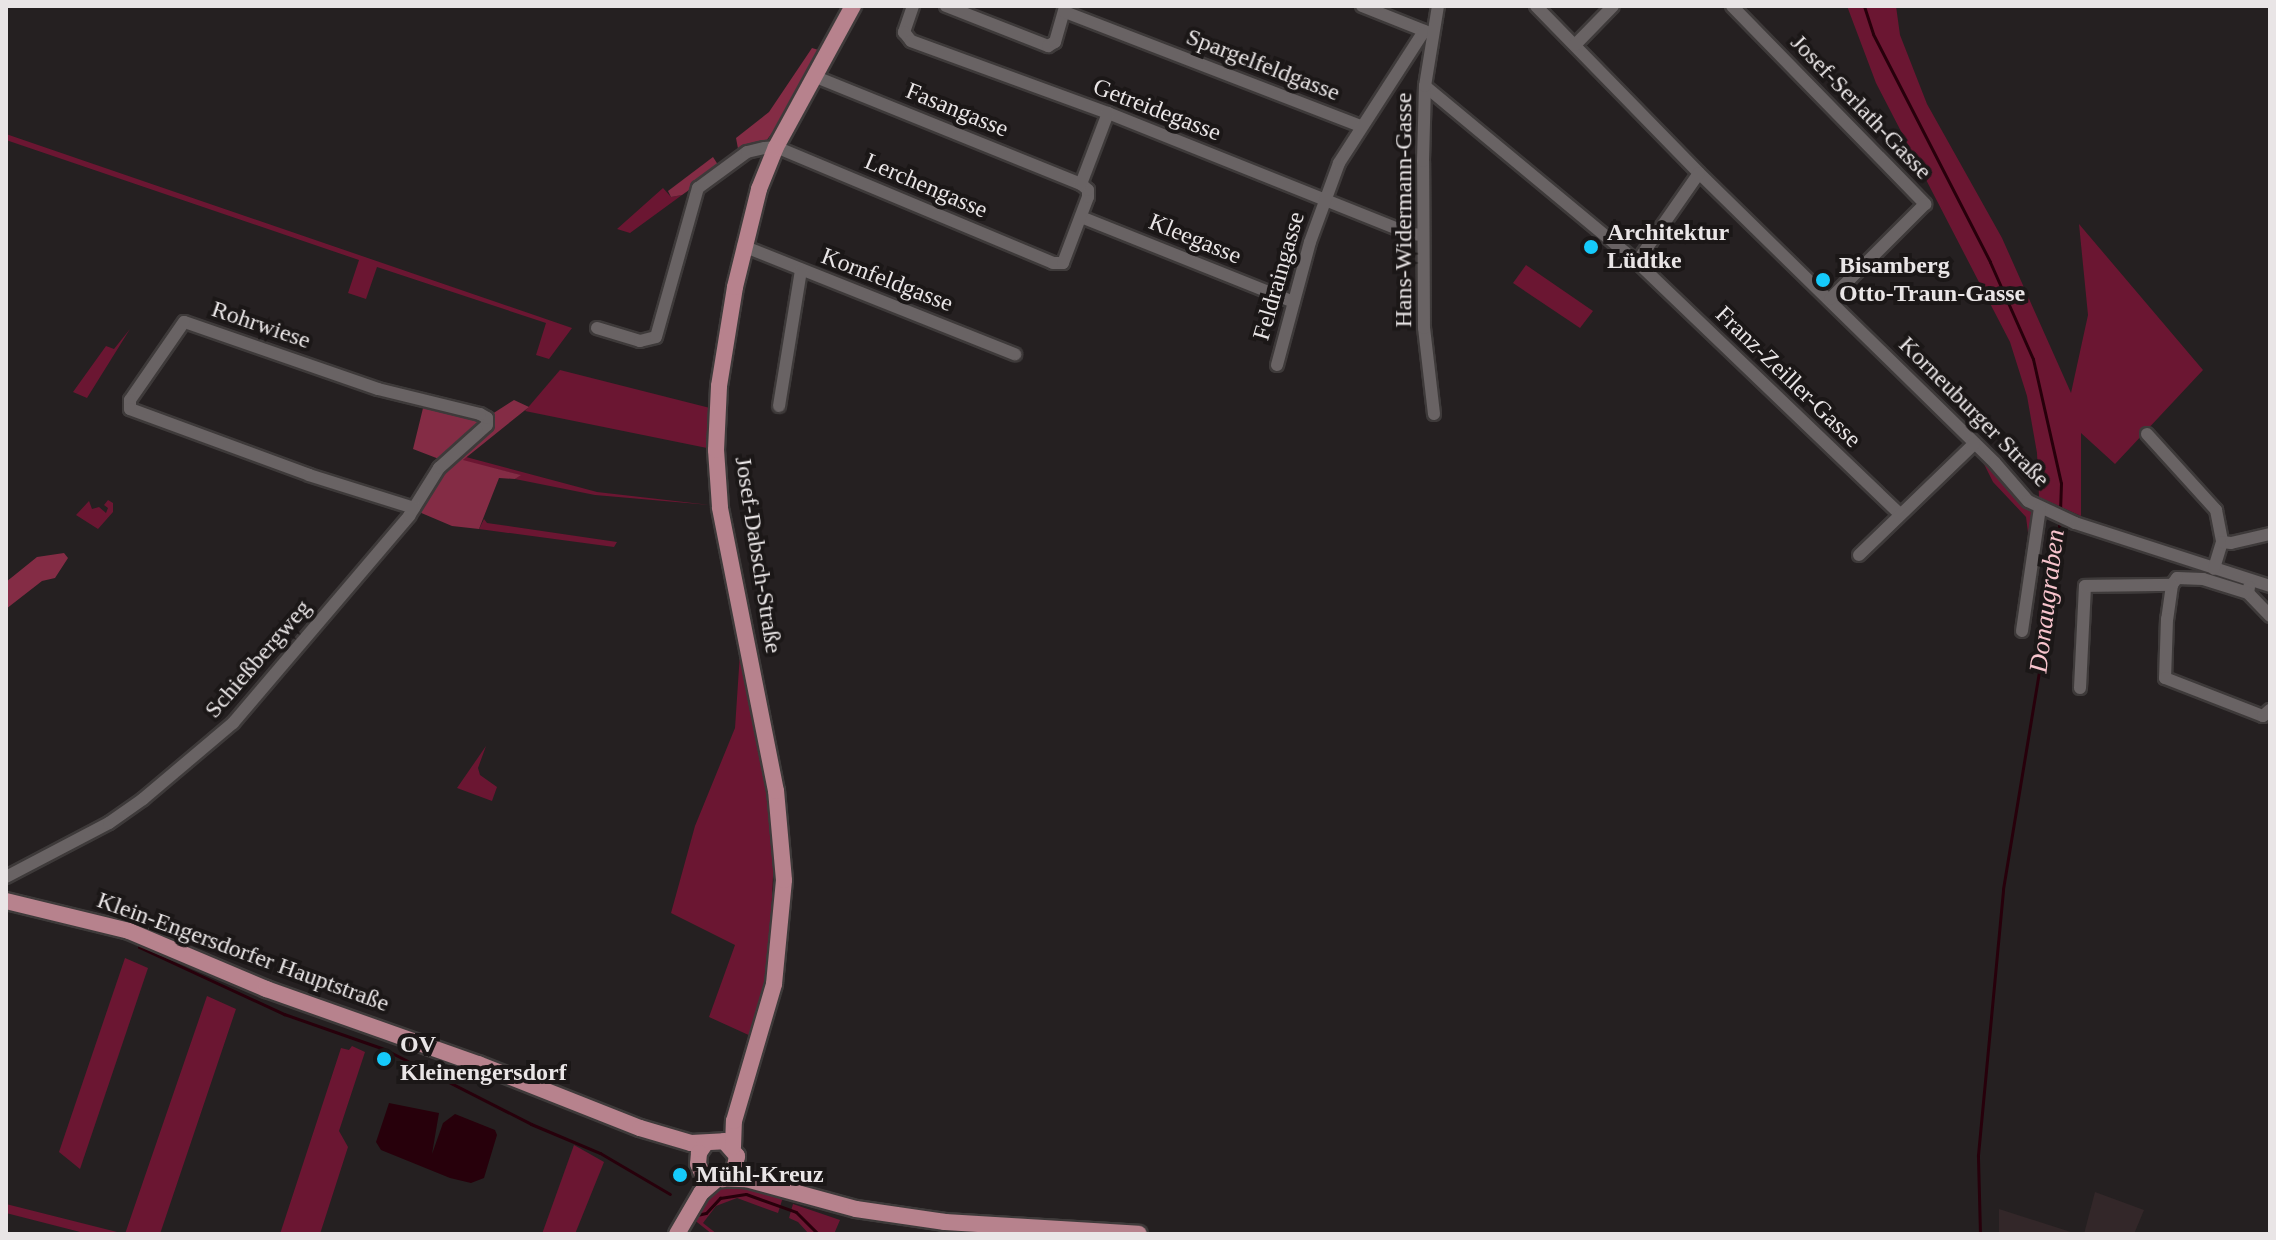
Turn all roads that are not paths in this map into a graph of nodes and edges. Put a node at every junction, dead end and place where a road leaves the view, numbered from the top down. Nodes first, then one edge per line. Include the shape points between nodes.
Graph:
1 (853, 6) edge
2 (913, 6) edge
3 (946, 6) edge
4 (1362, 6) edge
5 (1438, 6) edge
6 (1536, 6) edge
7 (1613, 6) edge
8 (1732, 6) edge
9 (1065, 9) edge
10 (1429, 32) junction
11 (1575, 45) junction
12 (816, 77) junction
13 (1425, 86) junction
14 (1108, 113) junction
15 (1361, 126) junction
16 (776, 147) junction
17 (1699, 173) junction
18 (1081, 184) junction
19 (1324, 199) junction
20 (1081, 217) junction
21 (1423, 235) junction
22 (743, 246) junction
23 (1637, 262) junction
24 (801, 270) junction
25 (1830, 299) junction
26 (1294, 302) junction
27 (597, 328) dead end
28 (1015, 354) dead end
29 (1277, 365) dead end
30 (779, 406) dead end
31 (1434, 414) dead end
32 (483, 415) joint
33 (2147, 434) dead end
34 (1974, 444) junction
35 (414, 508) junction
36 (2043, 510) junction
37 (1900, 514) junction
38 (2270, 534) edge
39 (2222, 542) junction
40 (1859, 555) dead end
41 (2214, 569) junction
42 (2172, 585) junction
43 (2270, 586) edge
44 (2249, 587) junction
45 (2270, 616) edge
46 (2022, 631) dead end
47 (2080, 688) dead end
48 (2270, 710) edge
49 (6, 877) edge
50 (6, 901) edge
51 (745, 1084) junction
52 (640, 1128) junction
53 (709, 1142) junction
54 (735, 1152) junction
55 (698, 1164) junction
56 (720, 1179) junction
57 (787, 1189) junction
58 (687, 1213) junction
59 (677, 1234) edge
60 (1139, 1234) edge

1 - 12 main road, Josef-Dabsch-Straße
2 - 14 street, Getreidegasse via 904,29 908,39
3 - 9 street via 1048,46 1055,42
4 - 10 street
5 - 10 street, Hans-Widermann-Gasse
6 - 11 street, Korneuburger Straße
7 - 11 street
8 - 25 street, Josef-Serlath-Gasse via 1925,204
9 - 15 street, Spargelfeldgasse
10 - 13 street, Hans-Widermann-Gasse
10 - 15 street, Spargelfeldgasse
11 - 17 street, Korneuburger Straße
12 - 16 main road, Josef-Dabsch-Straße
12 - 18 street, Fasangasse
13 - 21 street, Hans-Widermann-Gasse
13 - 23 street, Franz-Zeiller-Gasse
14 - 18 street
14 - 19 street, Getreidegasse
15 - 19 street, Spargelfeldgasse
16 - 20 street, Lerchengasse via 1061,264
16 - 22 main road, Josef-Dabsch-Straße
16 - 27 street via 747,152 698,188 656,337 640,341
17 - 23 street
17 - 25 street, Korneuburger Straße
18 - 20 street via 1089,192
19 - 21 street, Getreidegasse
19 - 26 street, Feldraingasse
20 - 26 street, Kleegasse
21 - 31 street, Hans-Widermann-Gasse via 1424,328
22 - 24 street, Kornfeldgasse
22 - 51 main road, Josef-Dabsch-Straße via 722,362 716,471 776,791 784,880 774,984
23 - 37 street, Franz-Zeiller-Gasse
24 - 28 street, Kornfeldgasse
24 - 30 street
25 - 34 street, Korneuburger Straße
26 - 29 street, Feldraingasse
32 - 35 street, Schießbergweg via 487,425 447,459
32 - 35 street, Rohrwiese via 378,389 184,322 130,400 133,411
33 - 39 street via 2216,510
34 - 36 street, Korneuburger Straße
34 - 37 street
35 - 49 street, Schießbergweg via 280,671 212,743 109,823
36 - 41 street, Korneuburger Straße
36 - 46 street
37 - 40 street
38 - 39 street
39 - 41 street
41 - 44 street, Korneuburger Straße
42 - 44 street via 2183,576
42 - 47 street via 2085,586
42 - 48 street via 2165,678 2263,716
43 - 44 street, Korneuburger Straße
44 - 45 street
50 - 52 main road, Klein-Engersdorfer Hauptstraße via 129,931 266,989
51 - 53 main road, Josef-Dabsch-Straße
51 - 54 main road, Josef-Dabsch-Straße via 734,1125
52 - 53 main road
52 - 55 main road
53 - 54 main road via 724,1141
53 - 55 main road
54 - 56 main road via 734,1171
54 - 57 main road
55 - 56 main road via 706,1176
55 - 58 main road
56 - 57 main road
56 - 58 main road via 704,1189
57 - 60 main road via 845,1207 912,1218
58 - 59 main road

